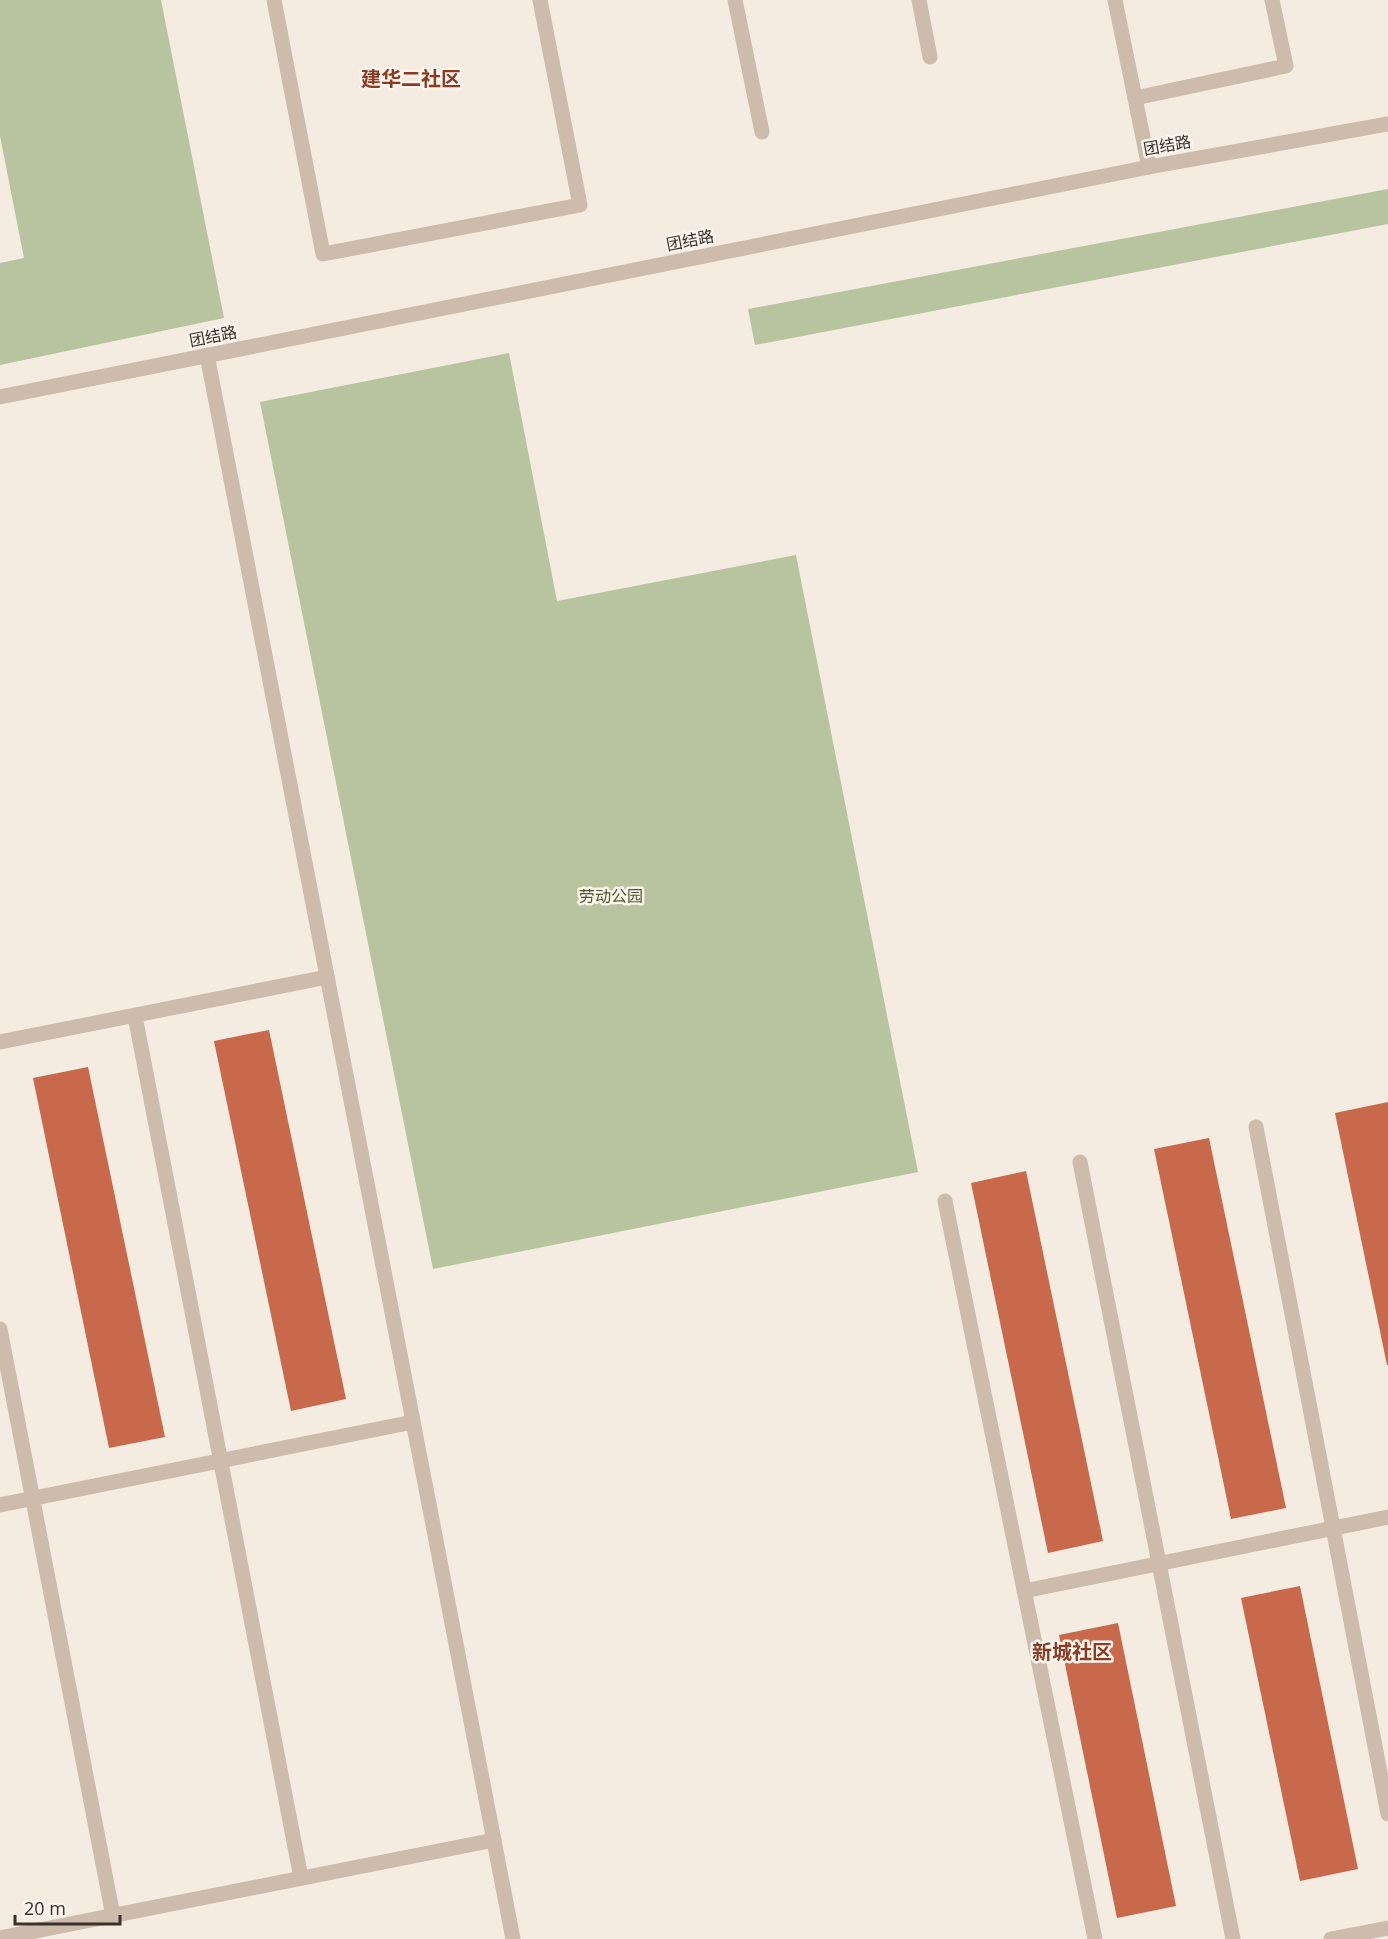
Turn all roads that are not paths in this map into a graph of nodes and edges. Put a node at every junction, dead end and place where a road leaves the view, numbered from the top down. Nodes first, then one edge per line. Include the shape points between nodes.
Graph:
1 (273, 0) edge
2 (540, 0) edge
3 (735, 0) edge
4 (919, 0) edge
5 (1115, 0) edge
6 (1272, 0) edge
7 (930, 57) dead end
8 (1134, 98) junction
9 (1388, 124) edge
10 (762, 132) dead end
11 (1149, 167) junction
12 (207, 355) junction
13 (0, 397) edge
14 (327, 977) junction
15 (135, 1016) junction
16 (0, 1042) edge
17 (1256, 1128) dead end
18 (1080, 1162) dead end
19 (945, 1201) dead end
20 (0, 1329) edge
21 (413, 1422) junction
22 (221, 1460) junction
23 (33, 1499) junction
24 (0, 1505) edge
25 (1388, 1517) edge
26 (1333, 1528) junction
27 (1160, 1563) junction
28 (1024, 1592) junction
29 (1388, 1814) edge
30 (494, 1840) junction
31 (301, 1878) junction
32 (113, 1916) junction
33 (1388, 1928) edge
34 (0, 1938) edge
35 (513, 1939) edge
36 (1095, 1939) edge
37 (1233, 1939) edge
38 (1331, 1939) edge

1 - 2 street via 323,254 580,205
3 - 10 street
4 - 7 street
5 - 8 street
6 - 8 street via 1286,66
8 - 11 street
9 - 11 street, 团结路
11 - 12 street, 团结路
12 - 13 street, 团结路
12 - 14 street
14 - 15 street
14 - 21 street
15 - 16 street
15 - 22 street
17 - 26 street
18 - 27 street
19 - 28 street
20 - 23 street
21 - 22 street
21 - 30 street
22 - 23 street
22 - 31 street
23 - 24 street
23 - 32 street
25 - 26 street
26 - 27 street
26 - 29 street
27 - 28 street
27 - 37 street
28 - 36 street
30 - 31 street
30 - 35 street
31 - 32 street
32 - 34 street
33 - 38 street

